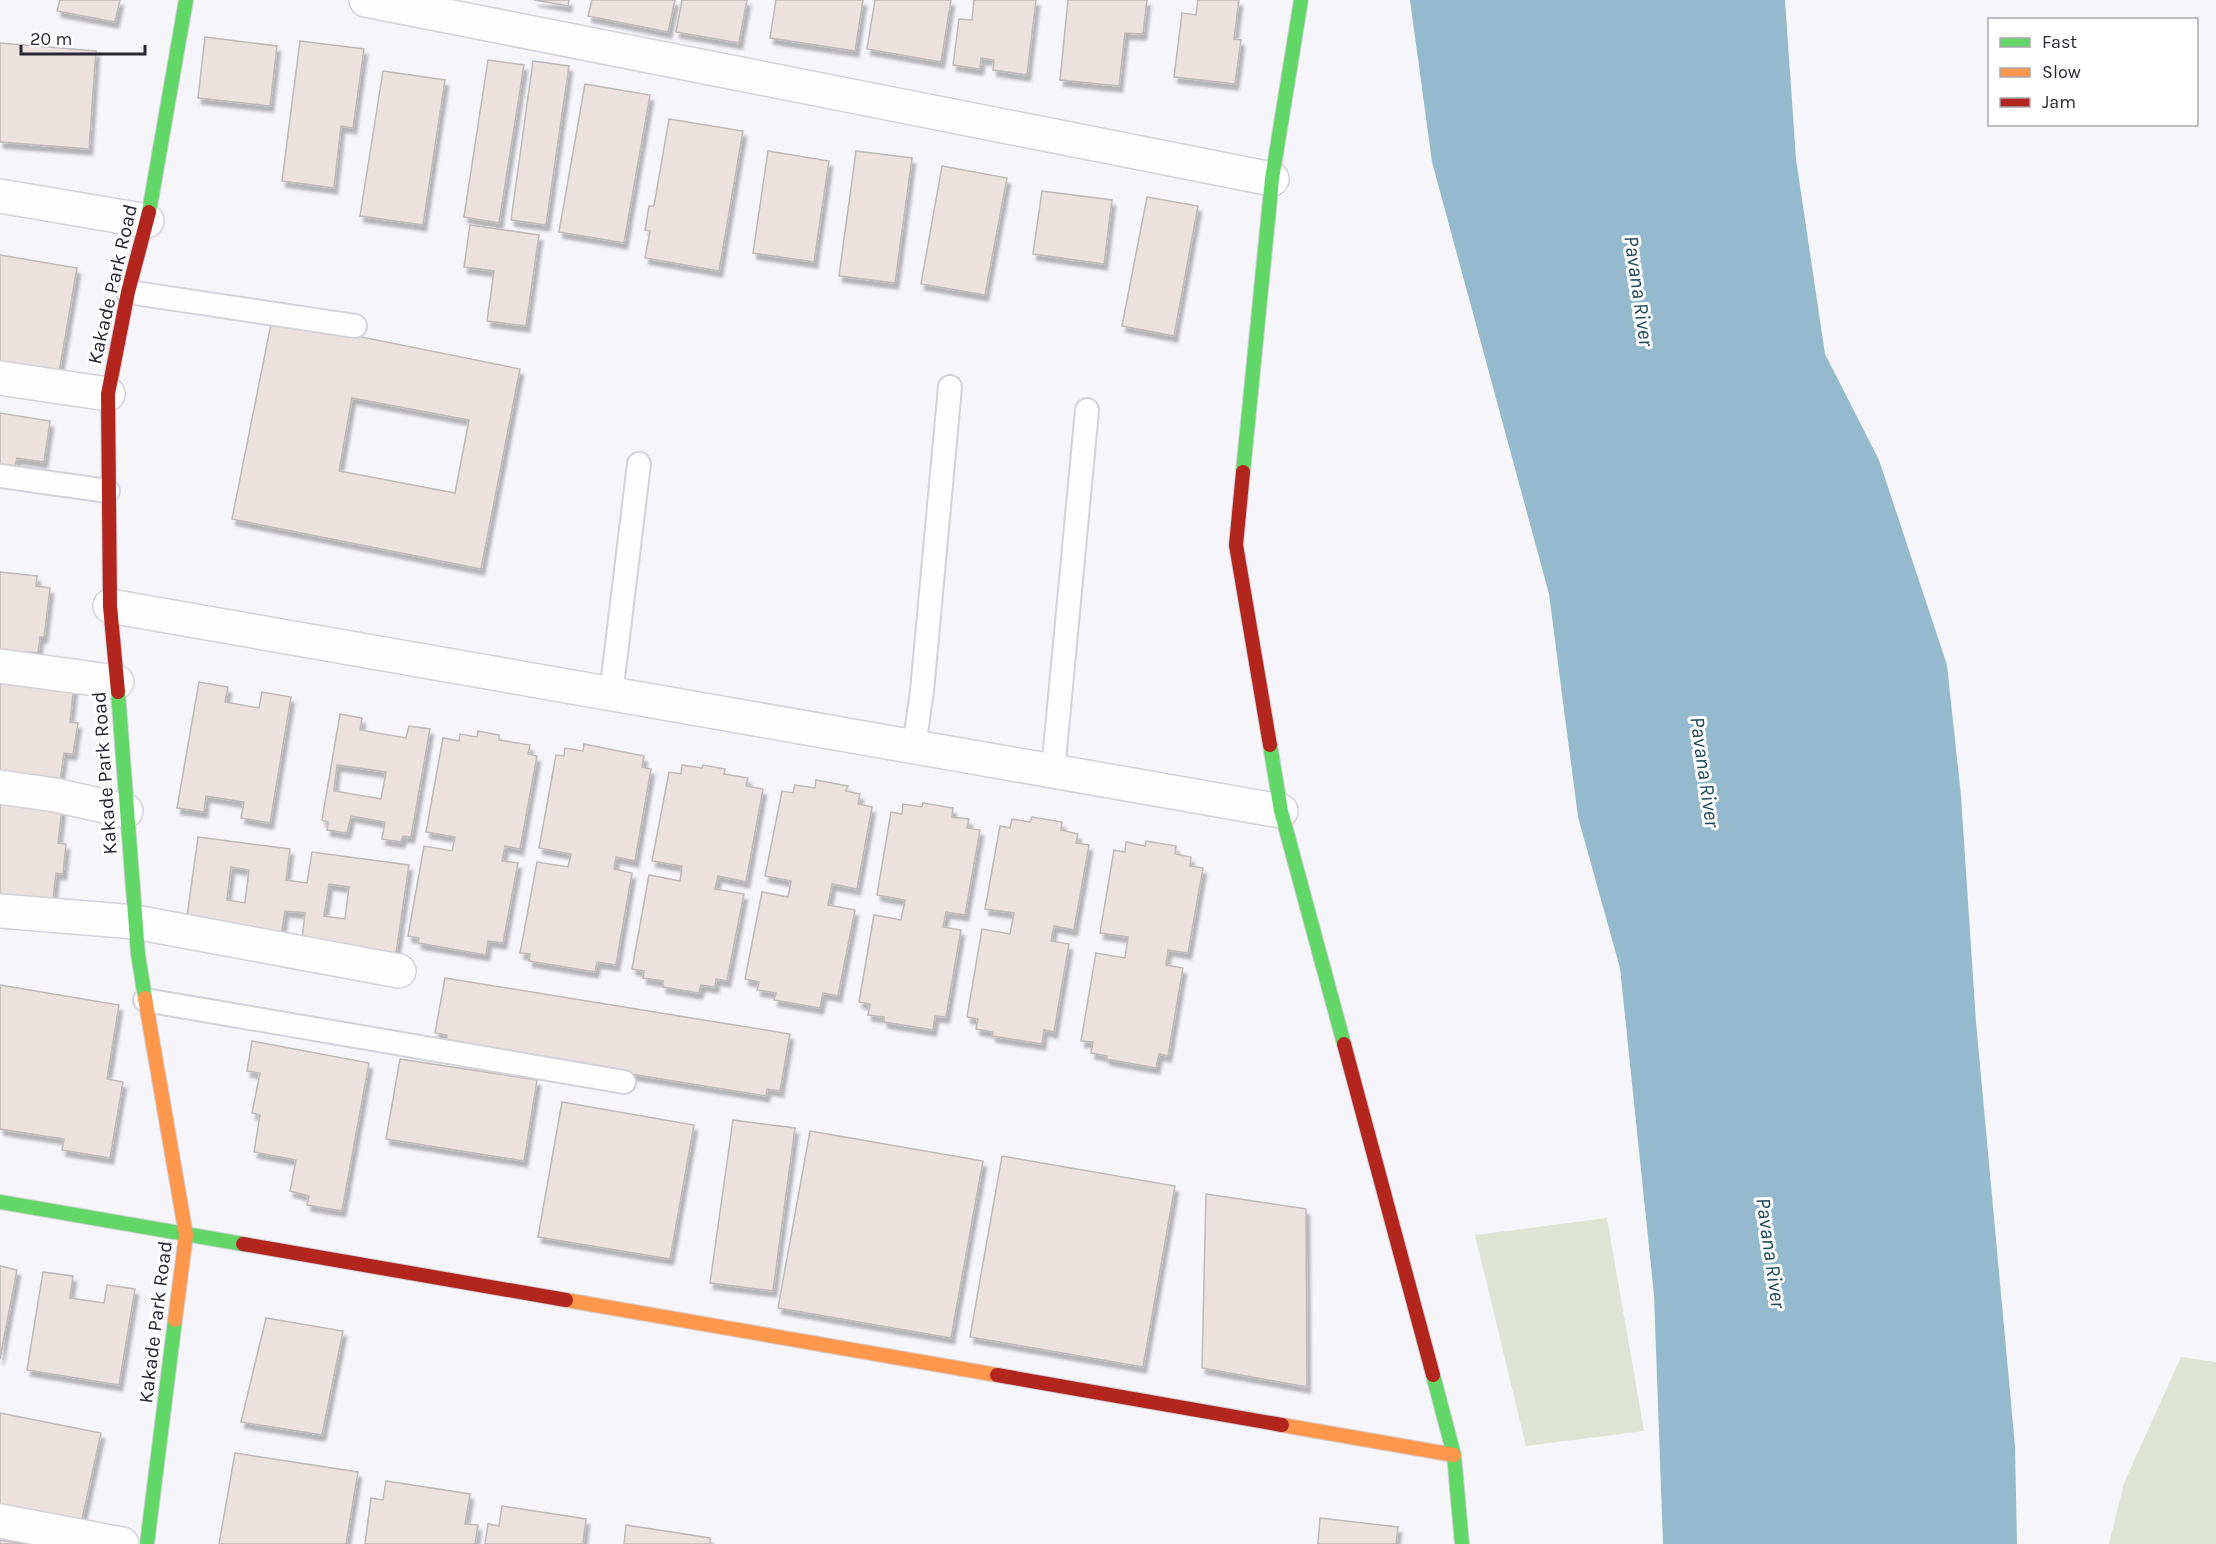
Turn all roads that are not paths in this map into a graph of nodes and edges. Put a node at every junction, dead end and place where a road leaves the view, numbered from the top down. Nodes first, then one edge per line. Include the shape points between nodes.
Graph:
1 (186, 0) edge
2 (366, 0) edge
3 (1301, 0) edge
4 (1272, 179) junction
5 (0, 196) edge
6 (147, 221) junction
7 (128, 292) junction
8 (355, 326) dead end
9 (0, 378) edge
10 (950, 387) dead end
11 (108, 394) junction
12 (1087, 410) dead end
13 (639, 464) dead end
14 (0, 476) edge
15 (108, 491) junction
16 (110, 606) junction
17 (0, 666) edge
18 (117, 682) junction
19 (611, 694) junction
20 (914, 747) junction
21 (1053, 771) junction
22 (0, 787) edge
23 (126, 811) junction
24 (1281, 811) junction
25 (0, 911) edge
26 (135, 922) junction
27 (399, 971) dead end
28 (146, 1000) junction
29 (624, 1082) dead end
30 (0, 1202) edge
31 (186, 1235) junction
32 (1454, 1455) junction
33 (0, 1521) edge
34 (122, 1544) edge
35 (147, 1544) edge
36 (1462, 1544) edge

1 - 6 street, Kakade Park Road
2 - 4 street
3 - 4 street
4 - 24 street via 1236,545
5 - 6 street
6 - 7 street, Kakade Park Road
7 - 8 lane
7 - 11 street, Kakade Park Road
9 - 11 street
10 - 20 lane
11 - 15 street, Kakade Park Road
12 - 21 lane
13 - 19 lane
14 - 15 lane
15 - 16 street, Kakade Park Road
16 - 18 street, Kakade Park Road
16 - 19 street
17 - 18 street
18 - 23 street, Kakade Park Road
19 - 20 street
20 - 21 street
21 - 24 street
22 - 23 street
23 - 26 street, Kakade Park Road
24 - 32 street
25 - 26 street
26 - 27 street
26 - 28 street, Kakade Park Road
28 - 29 lane
28 - 31 street, Kakade Park Road
30 - 31 street
31 - 32 street
31 - 35 street, Kakade Park Road
32 - 36 street
33 - 34 street

